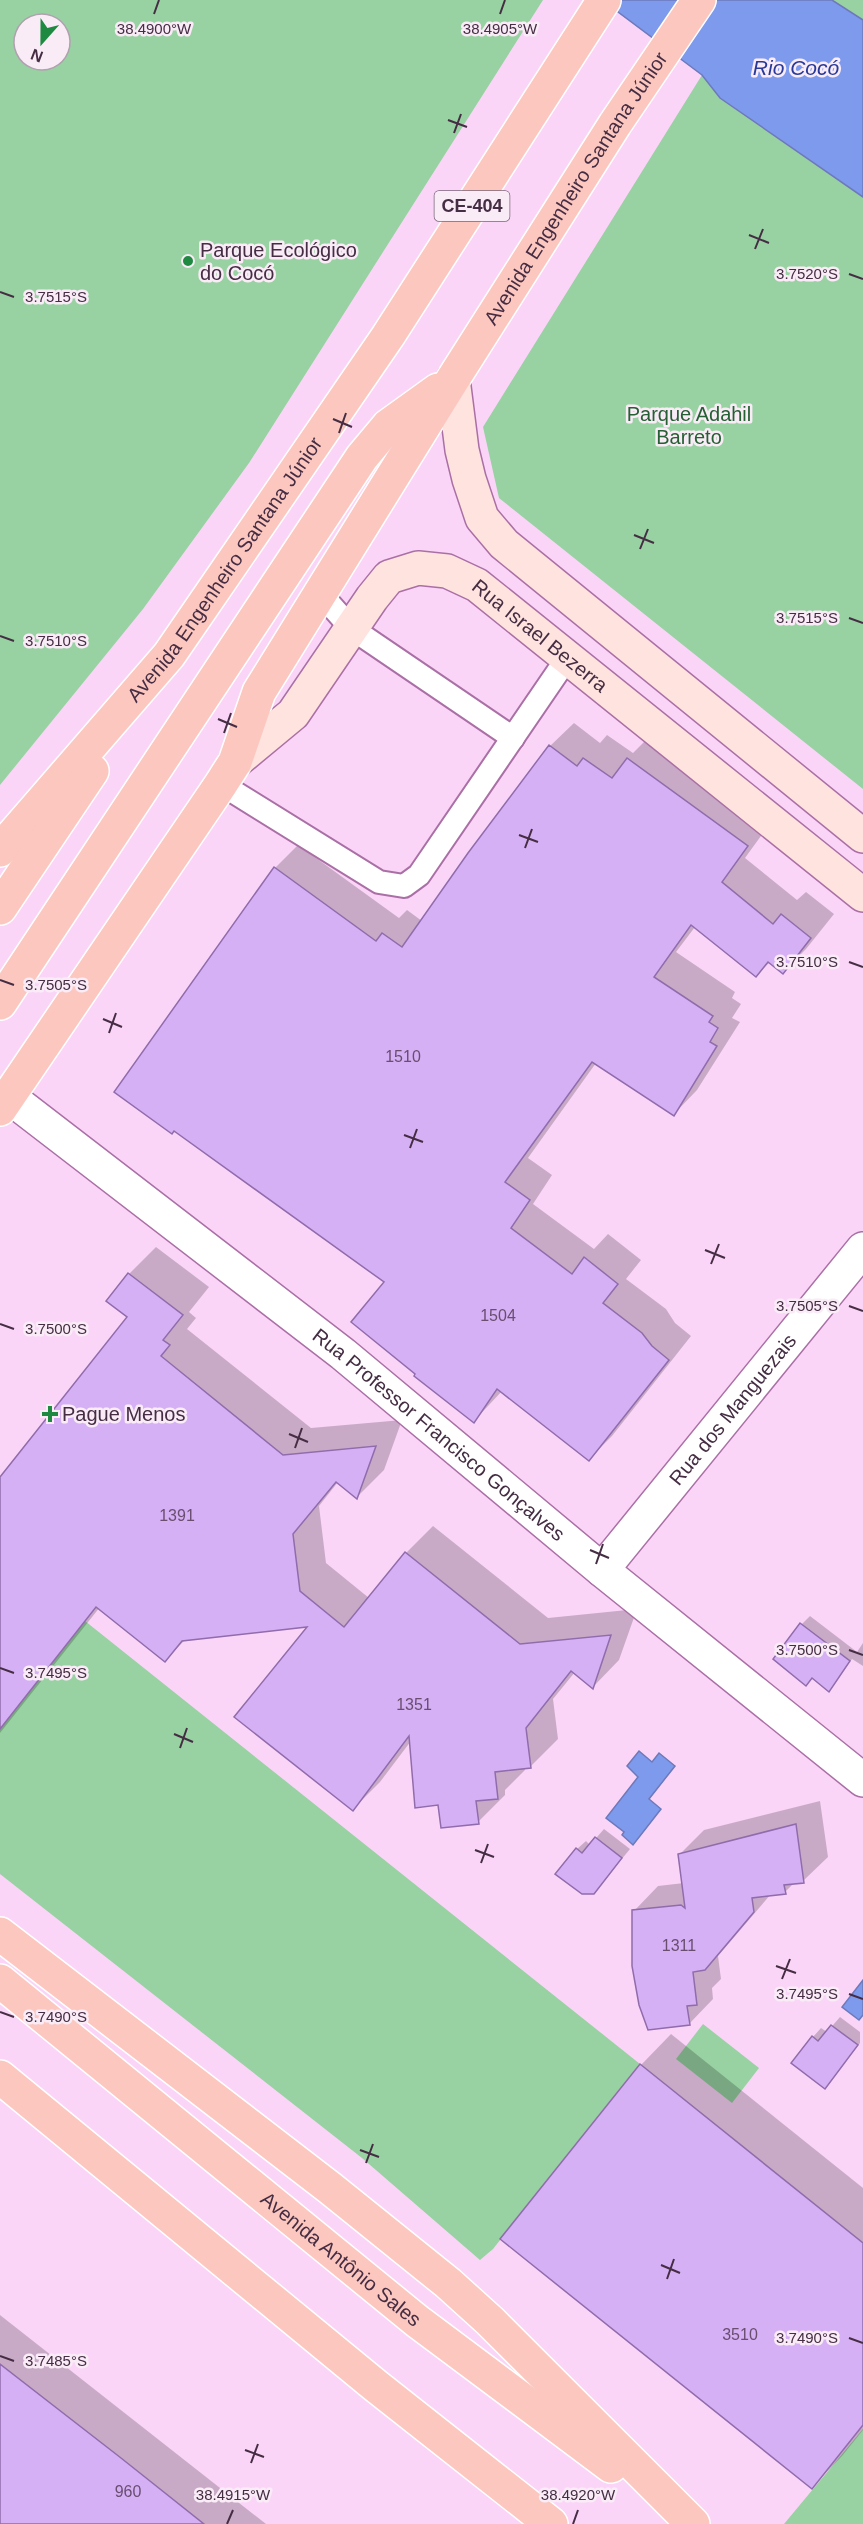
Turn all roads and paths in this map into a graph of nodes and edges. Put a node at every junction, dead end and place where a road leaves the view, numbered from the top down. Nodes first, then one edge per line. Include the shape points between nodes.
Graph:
1 (604, 0) edge
2 (699, 0) edge
3 (453, 379) junction
4 (320, 593) junction
5 (351, 628) junction
6 (169, 655) junction
7 (568, 657) junction
8 (513, 738) junction
9 (228, 773) junction
10 (863, 836) edge
11 (0, 850) edge
12 (863, 895) edge
13 (0, 908) edge
14 (0, 1003) edge
15 (4, 1102) edge
16 (863, 1249) edge
17 (602, 1570) junction
18 (863, 1780) edge
19 (0, 1934) edge
20 (0, 1980) edge
21 (0, 2078) edge
22 (551, 2524) edge
23 (692, 2524) edge

1 - 6 main road, Avenida Engenheiro Santana Júnior / CE-404 via 388,336
2 - 3 main road, Avenida Engenheiro Santana Júnior
3 - 4 main road, Avenida Engenheiro Santana Júnior
3 - 10 street via 469,479 482,518 504,544
3 - 14 main road, Avenida Engenheiro Santana Júnior via 388,426 362,458
4 - 5 lane
4 - 9 main road, Avenida Engenheiro Santana Júnior via 259,692
5 - 7 street, Rua Israel Bezerra via 389,577 418,568 447,571 477,585
5 - 8 lane
5 - 9 street, Rua Israel Bezerra via 293,714
6 - 11 main road, Avenida Engenheiro Santana Júnior
6 - 13 main road
7 - 8 lane
7 - 12 street, Rua Israel Bezerra
8 - 9 lane via 419,875 404,886 379,882
9 - 15 main road, Avenida Engenheiro Santana Júnior
15 - 17 street, Rua Professor Francisco Gonçalves via 136,1195 343,1354
16 - 17 street, Rua dos Manguezais
17 - 18 street, Rua Professor Francisco Gonçalves
19 - 23 main road via 448,2283
20 - 23 main road, Avenida Antônio Sales via 417,2321
21 - 22 main road

